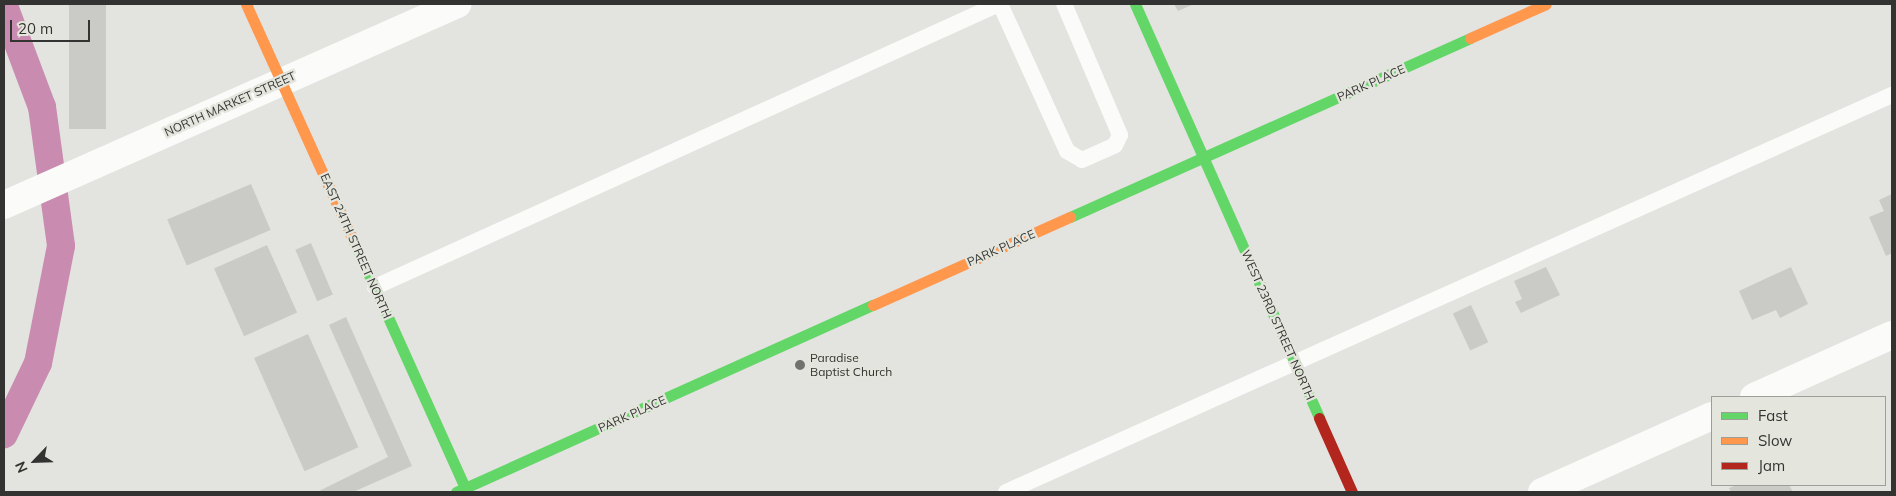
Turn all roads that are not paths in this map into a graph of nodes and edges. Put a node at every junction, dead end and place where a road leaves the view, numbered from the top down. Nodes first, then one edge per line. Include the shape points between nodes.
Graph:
1 (246, 4) edge
2 (457, 4) edge
3 (999, 4) edge
4 (1064, 4) edge
5 (1135, 4) edge
6 (1546, 4) edge
7 (282, 81) junction
8 (1892, 95) edge
9 (1203, 158) junction
10 (4, 205) edge
11 (375, 287) junction
12 (1892, 335) edge
13 (1295, 362) junction
14 (1756, 396) edge
15 (1711, 416) edge
16 (463, 491) edge
17 (1006, 492) edge
18 (1352, 492) edge
19 (1542, 492) edge

1 - 7 street, EAST 24TH STREET NORTH
2 - 7 street, NORTH MARKET STREET
3 - 4 lane via 1067,151 1082,160 1115,145 1120,135
3 - 11 lane
5 - 9 street, WEST 23RD STREET NORTH
6 - 9 street, PARK PLACE
7 - 10 street, NORTH MARKET STREET
7 - 11 street, EAST 24TH STREET NORTH
8 - 13 lane
9 - 13 street, WEST 23RD STREET NORTH
9 - 16 street, PARK PLACE
11 - 16 street, EAST 24TH STREET NORTH
12 - 14 street
13 - 17 lane
13 - 18 street, WEST 23RD STREET NORTH
15 - 19 street

